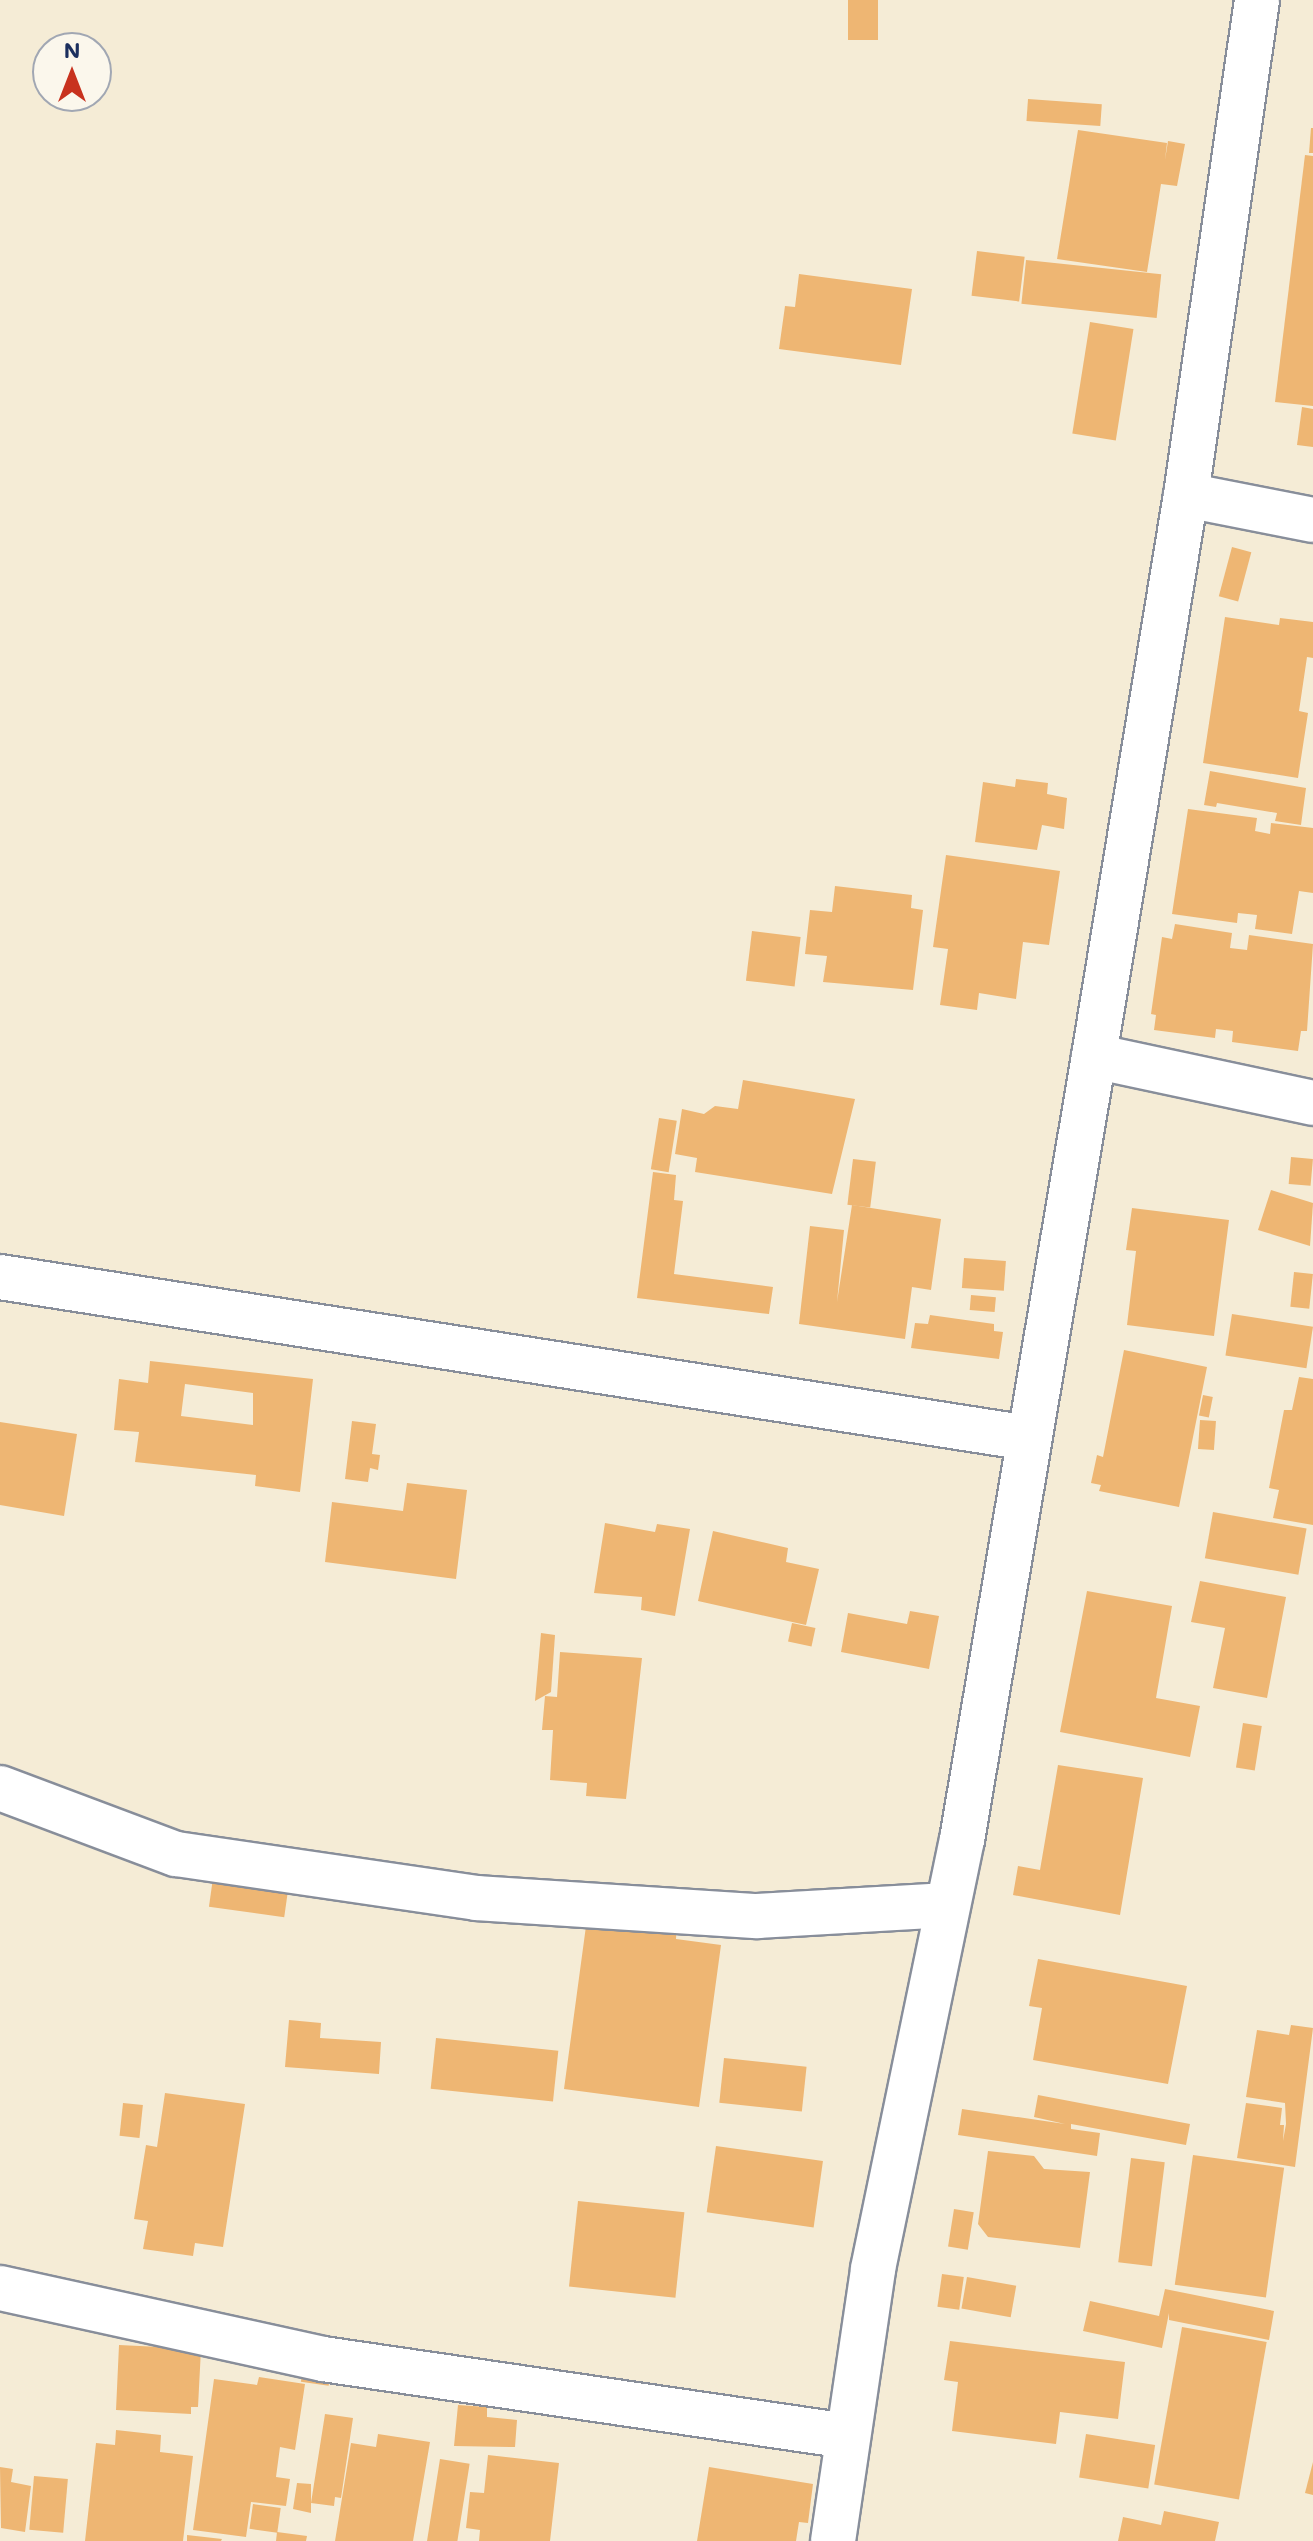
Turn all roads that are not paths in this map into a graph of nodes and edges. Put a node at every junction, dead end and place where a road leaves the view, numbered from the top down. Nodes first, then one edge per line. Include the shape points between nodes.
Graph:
1 (1257, 0) edge
2 (1186, 495) junction
3 (1313, 520) edge
4 (1094, 1056) junction
5 (1313, 1103) edge
6 (0, 1277) edge
7 (1028, 1438) junction
8 (0, 1788) edge
9 (948, 1905) junction
10 (0, 2288) edge
11 (847, 2436) junction
12 (833, 2541) edge

1 - 2 street
2 - 3 street
2 - 4 street
4 - 5 street
4 - 7 street
6 - 7 street
7 - 9 street
8 - 9 street via 176,1854 476,1898 757,1916
9 - 11 street via 873,2269
10 - 11 street via 323,2359
11 - 12 street

